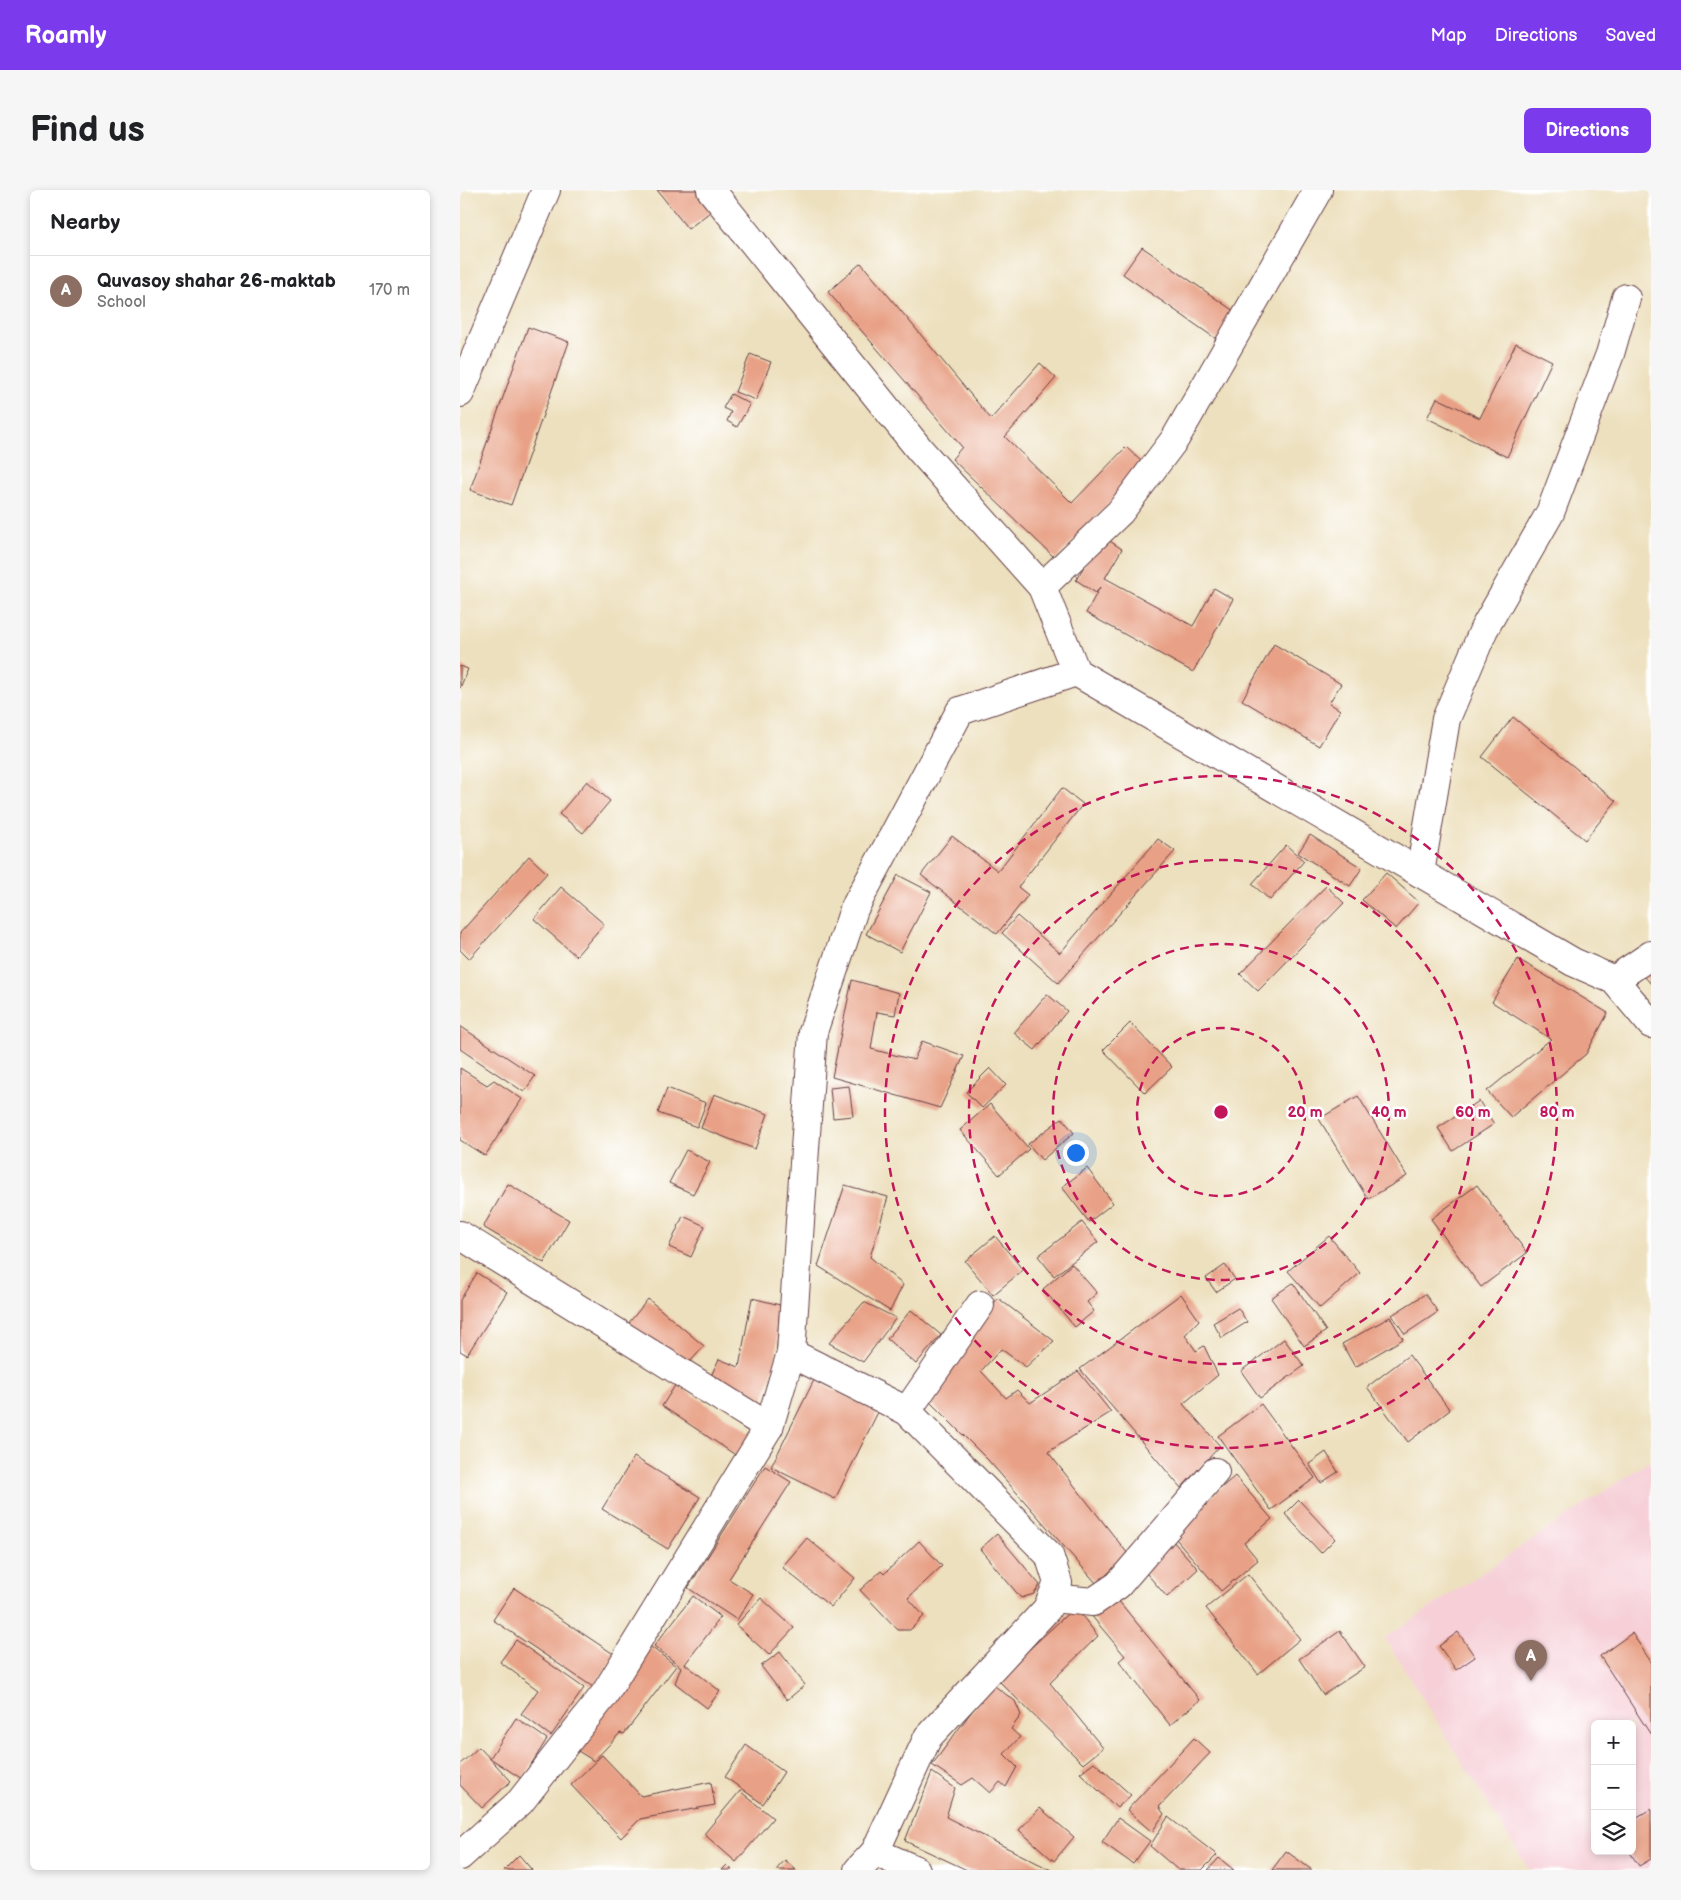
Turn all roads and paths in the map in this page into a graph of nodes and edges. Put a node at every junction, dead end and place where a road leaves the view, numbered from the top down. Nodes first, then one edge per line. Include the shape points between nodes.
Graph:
1 (546, 190) edge
2 (711, 190) edge
3 (1318, 190) edge
4 (1626, 298) dead end
5 (460, 393) edge
6 (1042, 587) junction
7 (1076, 672) junction
8 (1420, 873) junction
9 (1651, 955) edge
10 (1614, 980) junction
11 (1651, 1024) edge
12 (460, 1235) edge
13 (980, 1305) dead end
14 (791, 1353) junction
15 (907, 1411) junction
16 (769, 1427) junction
17 (1215, 1472) dead end
18 (1052, 1598) junction
19 (460, 1856) edge
20 (866, 1861) edge
21 (916, 1870) edge

1 - 5 street
2 - 6 street via 920,450
3 - 6 street via 1175,440 1120,512
4 - 8 street via 1610,354 1550,513 1484,629 1446,719
6 - 7 street
7 - 8 street
7 - 14 street via 960,711 854,909 813,1032
8 - 10 street via 1573,962
9 - 10 street
10 - 11 street
12 - 16 street
13 - 15 street
14 - 15 street
14 - 16 street
15 - 18 street via 1048,1556 1058,1583
16 - 19 street via 604,1695 520,1802
17 - 18 street via 1118,1585 1093,1602
18 - 20 street via 1047,1609 928,1737
20 - 21 street

